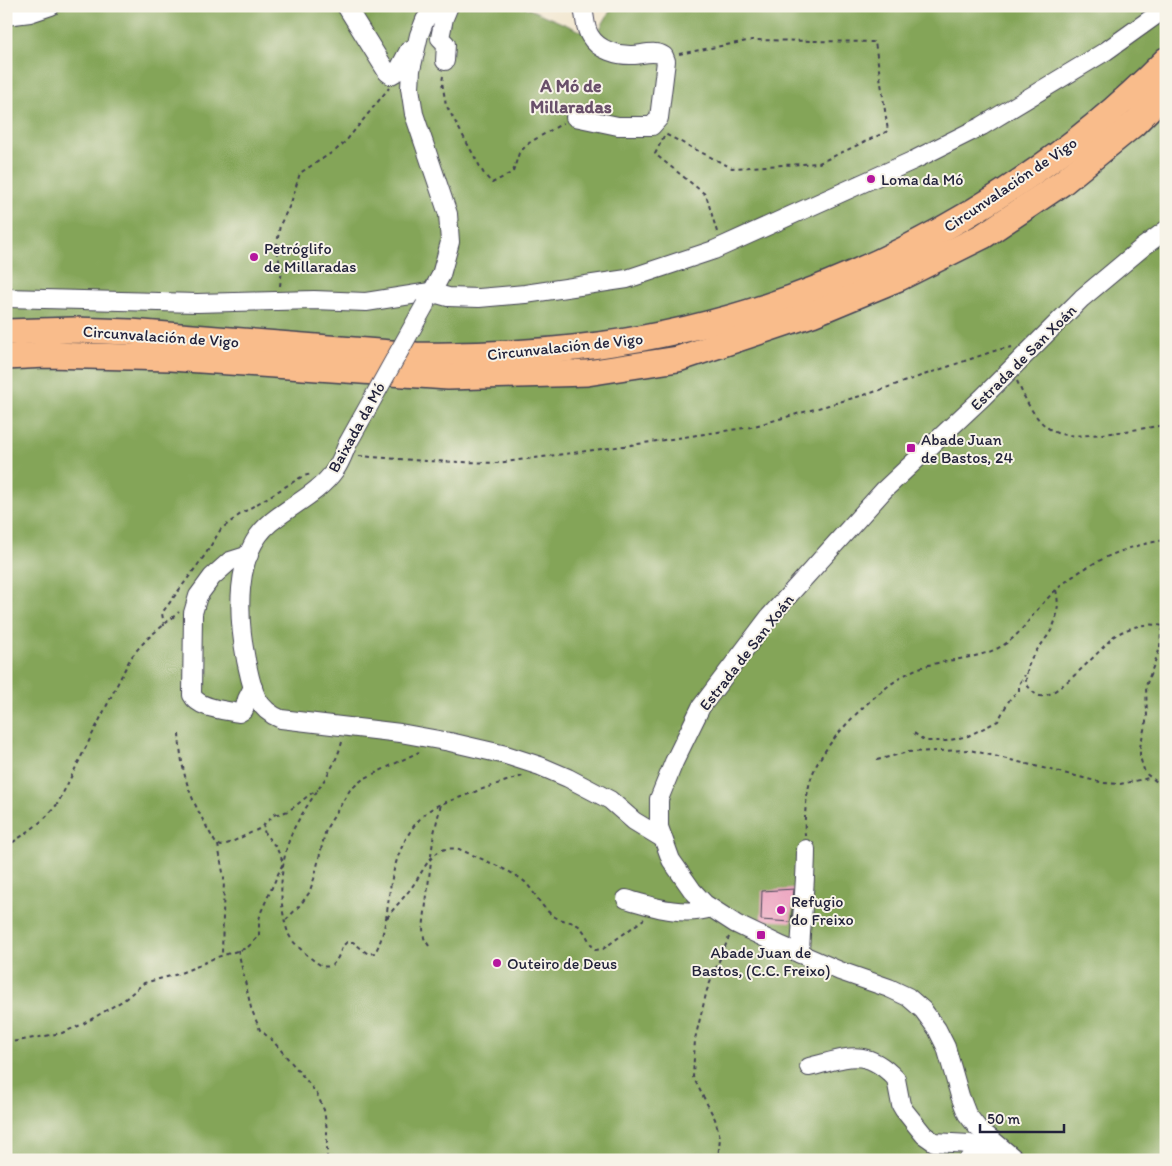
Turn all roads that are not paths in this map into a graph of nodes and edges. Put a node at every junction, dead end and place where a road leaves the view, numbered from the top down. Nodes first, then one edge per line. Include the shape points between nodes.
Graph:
1 (51, 6) edge
2 (346, 6) edge
3 (436, 6) edge
4 (449, 6) edge
5 (582, 6) edge
6 (1166, 8) edge
7 (6, 16) edge
8 (419, 35) junction
9 (1166, 60) edge
10 (445, 61) road end
11 (1166, 92) edge
12 (575, 116) road end
13 (1166, 230) edge
14 (6, 298) edge
15 (428, 299) junction
16 (6, 332) edge
17 (6, 357) edge
18 (249, 555) junction
19 (253, 687) junction
20 (662, 838) junction
21 (806, 849) road end
22 (626, 899) dead end
23 (711, 908) junction
24 (800, 954) junction
25 (809, 1067) dead end
26 (988, 1156) edge

1 - 7 street
2 - 8 street via 391,75 395,74
3 - 8 street, Baixada da Mó
4 - 10 street via 440,38 446,44
5 - 12 street via 586,29 598,45 608,51 631,55 657,53 664,56 666,69 659,118 652,126 618,126
6 - 15 street via 1106,51 982,126 714,250 627,279 525,294
8 - 15 street, Baixada da Mó via 410,88 414,114 448,214 450,242 441,275
9 - 16 highway, Circunvalación de Vigo via 1080,137 965,217 906,249 808,291 699,325 600,345 459,356 130,332
11 - 17 highway, Circunvalación de Vigo via 1134,124 1062,182 983,236 899,278 821,310 678,359 586,373 448,377 171,358
13 - 20 street, Estrada de San Xoán via 1082,298 884,490 770,616 701,707 674,762 659,799
14 - 15 street via 197,303
15 - 18 street, Baixada da Mó, bridge via 335,470 322,485 269,524 258,535
18 - 19 street, Baixada da Mó via 240,595 240,618
18 - 19 street via 230,561 198,596 193,613 193,698 208,706 239,713 244,710
19 - 20 street, Baixada da Mó via 262,708 281,719 434,739 540,766 610,800 634,821
20 - 23 street, Estrada de San Xoán via 671,860 687,883
21 - 24 street
22 - 23 street via 660,909 688,912
23 - 24 street, Estrada de San Xoán via 736,924
24 - 26 street, Estrada de San Xoán via 895,991 923,1010 946,1047 960,1096
25 - 26 street via 856,1056 870,1058 896,1079 901,1105 930,1140 970,1144

